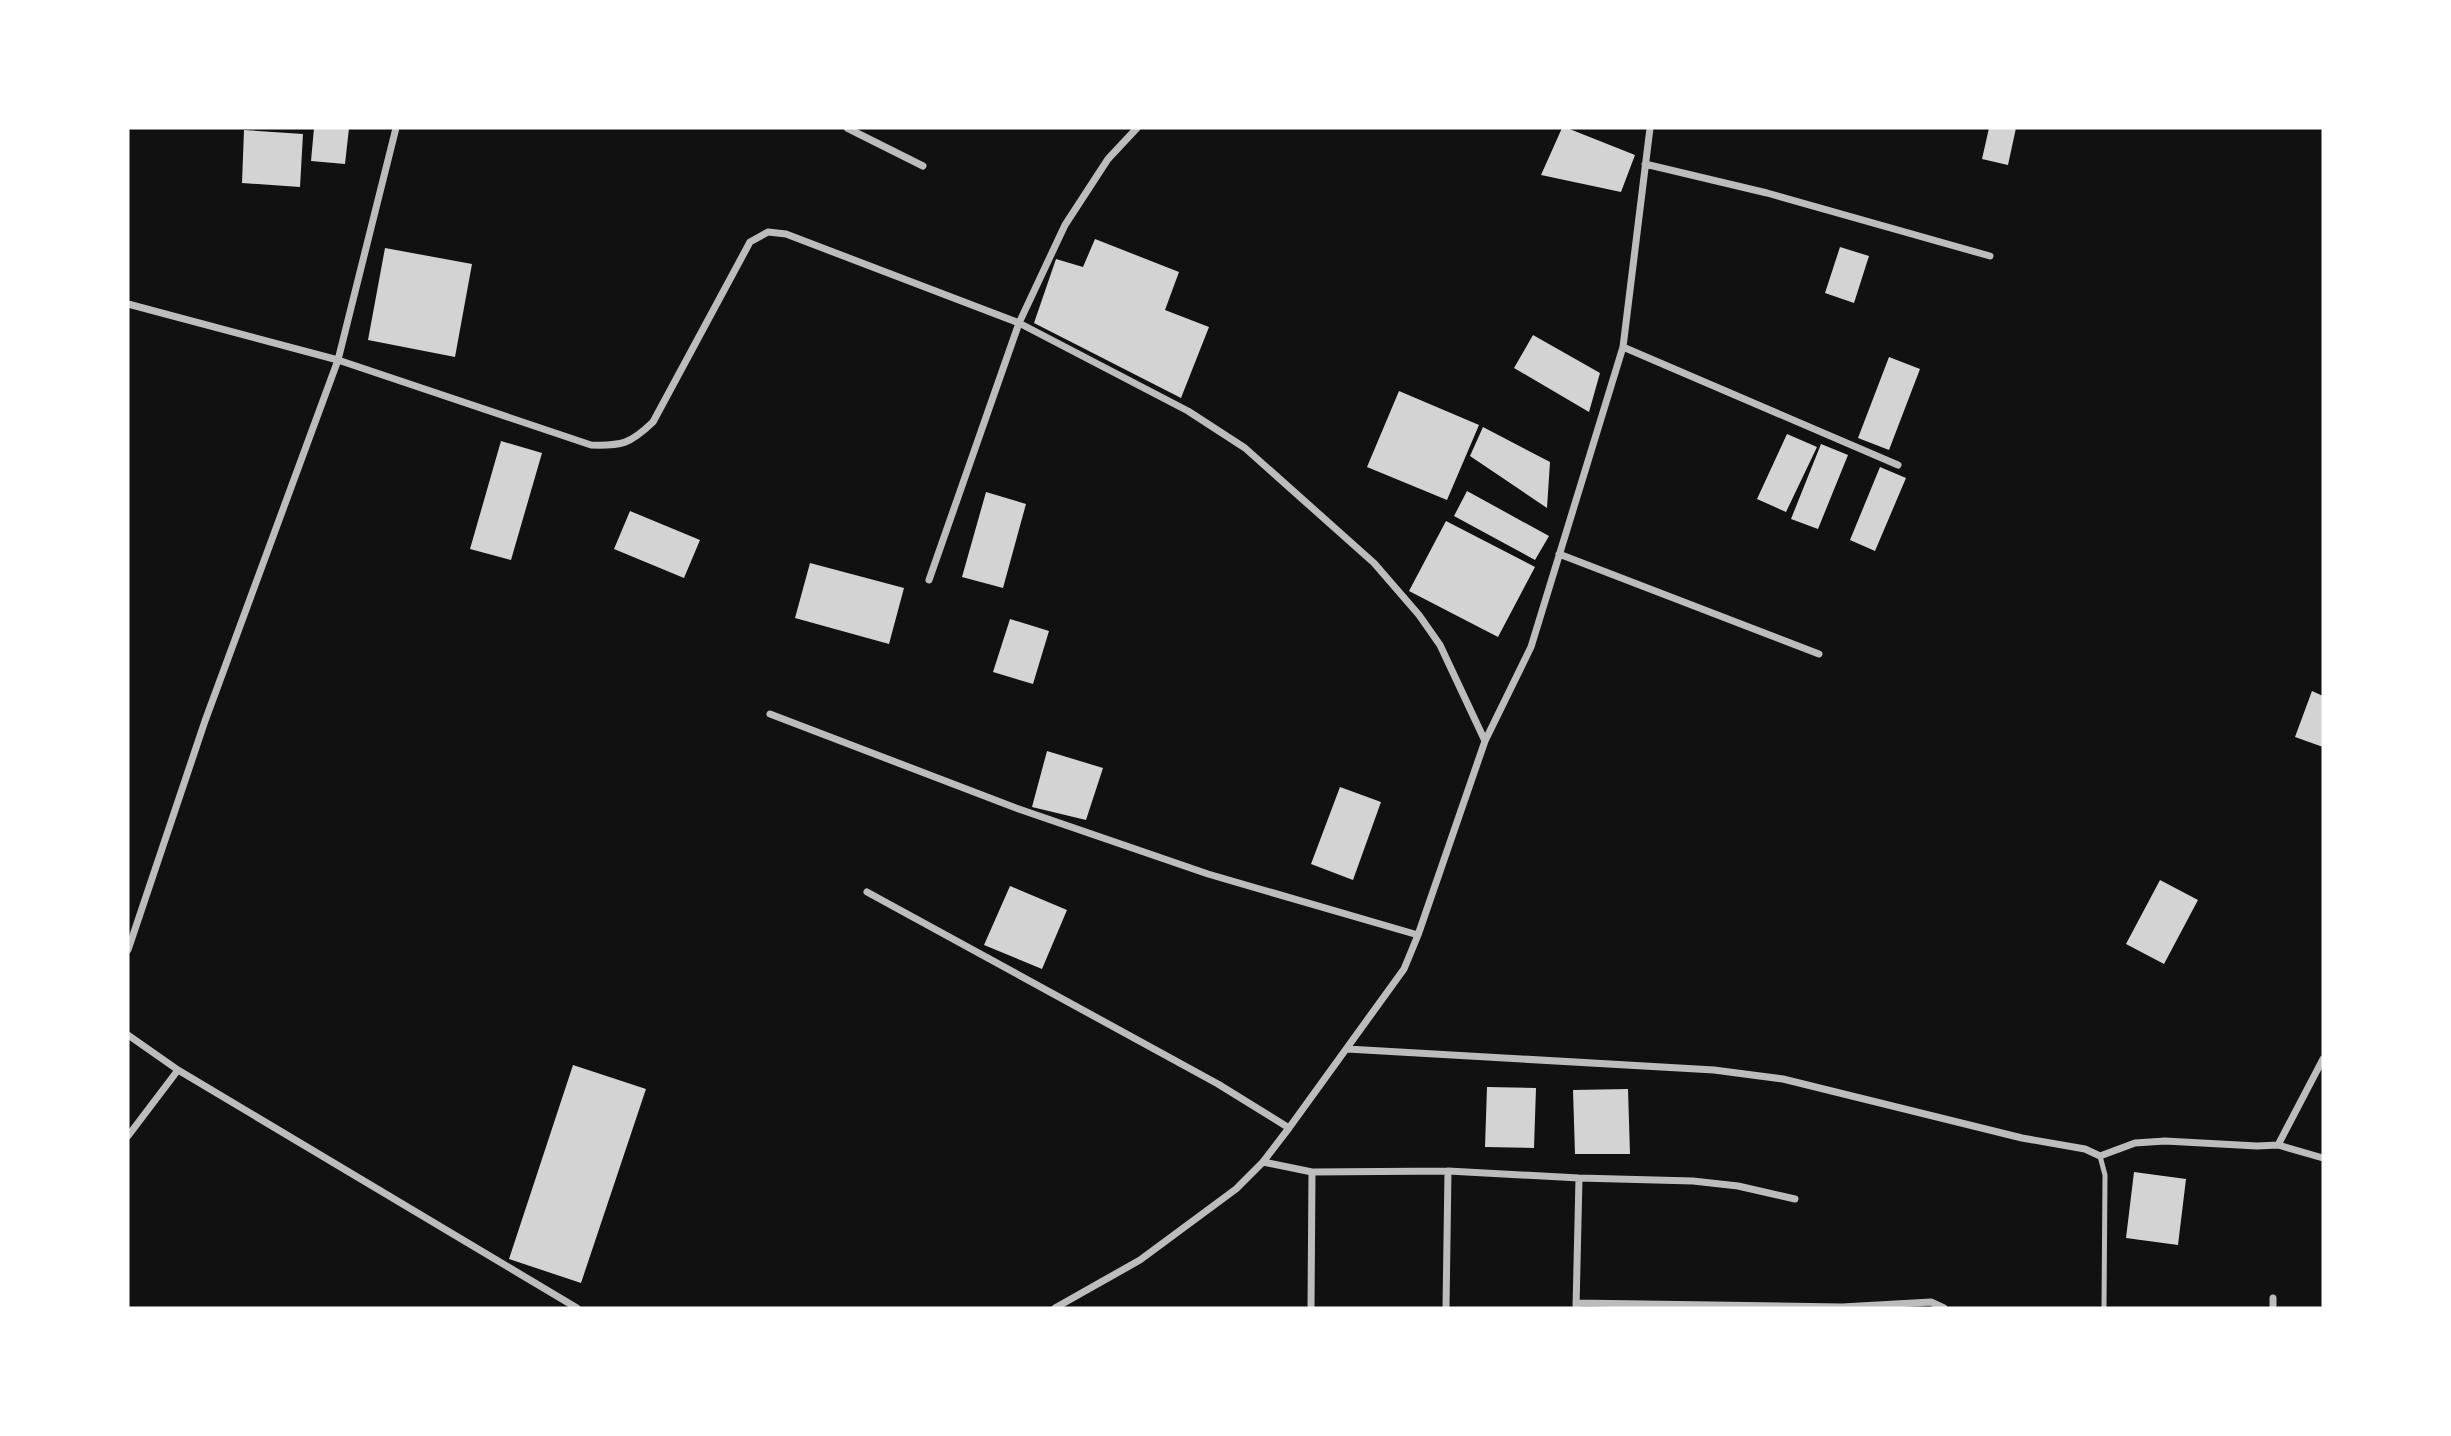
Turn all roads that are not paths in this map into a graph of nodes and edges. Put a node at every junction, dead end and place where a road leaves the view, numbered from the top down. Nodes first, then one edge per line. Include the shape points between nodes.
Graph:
1 (396, 128) edge
2 (847, 128) edge
3 (1137, 128) edge
4 (1650, 128) edge
5 (1645, 164) junction
6 (923, 166) dead end
7 (1990, 256) dead end
8 (128, 304) edge
9 (1019, 323) junction
10 (1623, 347) junction
11 (338, 360) junction
12 (1898, 465) dead end
13 (1559, 554) junction
14 (929, 580) dead end
15 (1819, 654) dead end
16 (770, 714) dead end
17 (1485, 741) junction
18 (867, 892) dead end
19 (1418, 935) junction
20 (128, 950) edge
21 (128, 1035) edge
22 (1347, 1049) junction
23 (2323, 1059) edge
24 (178, 1070) junction
25 (1289, 1128) junction
26 (128, 1136) edge
27 (2278, 1145) junction
28 (2100, 1156) junction
29 (2323, 1158) edge
30 (1263, 1163) junction
31 (1448, 1171) junction
32 (1312, 1172) junction
33 (1579, 1178) junction
34 (1796, 1199) dead end
35 (2273, 1298) dead end
36 (1576, 1306) edge
37 (1695, 1307) edge
38 (577, 1308) edge
39 (1055, 1308) edge
40 (1311, 1308) edge
41 (1446, 1308) edge
42 (1842, 1308) edge
43 (1944, 1308) edge
44 (2104, 1308) edge
45 (2273, 1308) edge

1 - 11 street
2 - 6 street
3 - 9 street via 1108,159 1065,225
4 - 5 street
5 - 7 street
5 - 10 street
8 - 11 street
9 - 11 street via 786,234 768,232 750,242 653,422 636,439 615,446 591,445
9 - 14 street
9 - 17 street via 1188,411 1245,448 1313,507 1374,563 1419,615 1440,645
10 - 12 street
10 - 13 street
11 - 20 street via 205,721
13 - 15 street
13 - 17 street via 1531,647
16 - 19 street via 1016,808 1208,874
17 - 19 street
18 - 25 street via 1218,1084
19 - 22 street via 1404,969
21 - 24 street
22 - 25 street
22 - 28 street via 1714,1070 1783,1079
23 - 27 street
24 - 26 street
24 - 38 street
25 - 30 street
27 - 28 street via 2165,1141 2135,1143
27 - 29 street
28 - 44 lane via 2105,1175
30 - 32 street
30 - 39 street via 1236,1189 1140,1260
31 - 32 street
31 - 33 street
31 - 41 street
32 - 40 street
33 - 34 street via 1693,1181
33 - 36 street
35 - 45 street
36 - 37 street
37 - 42 street
42 - 43 street via 1931,1302

